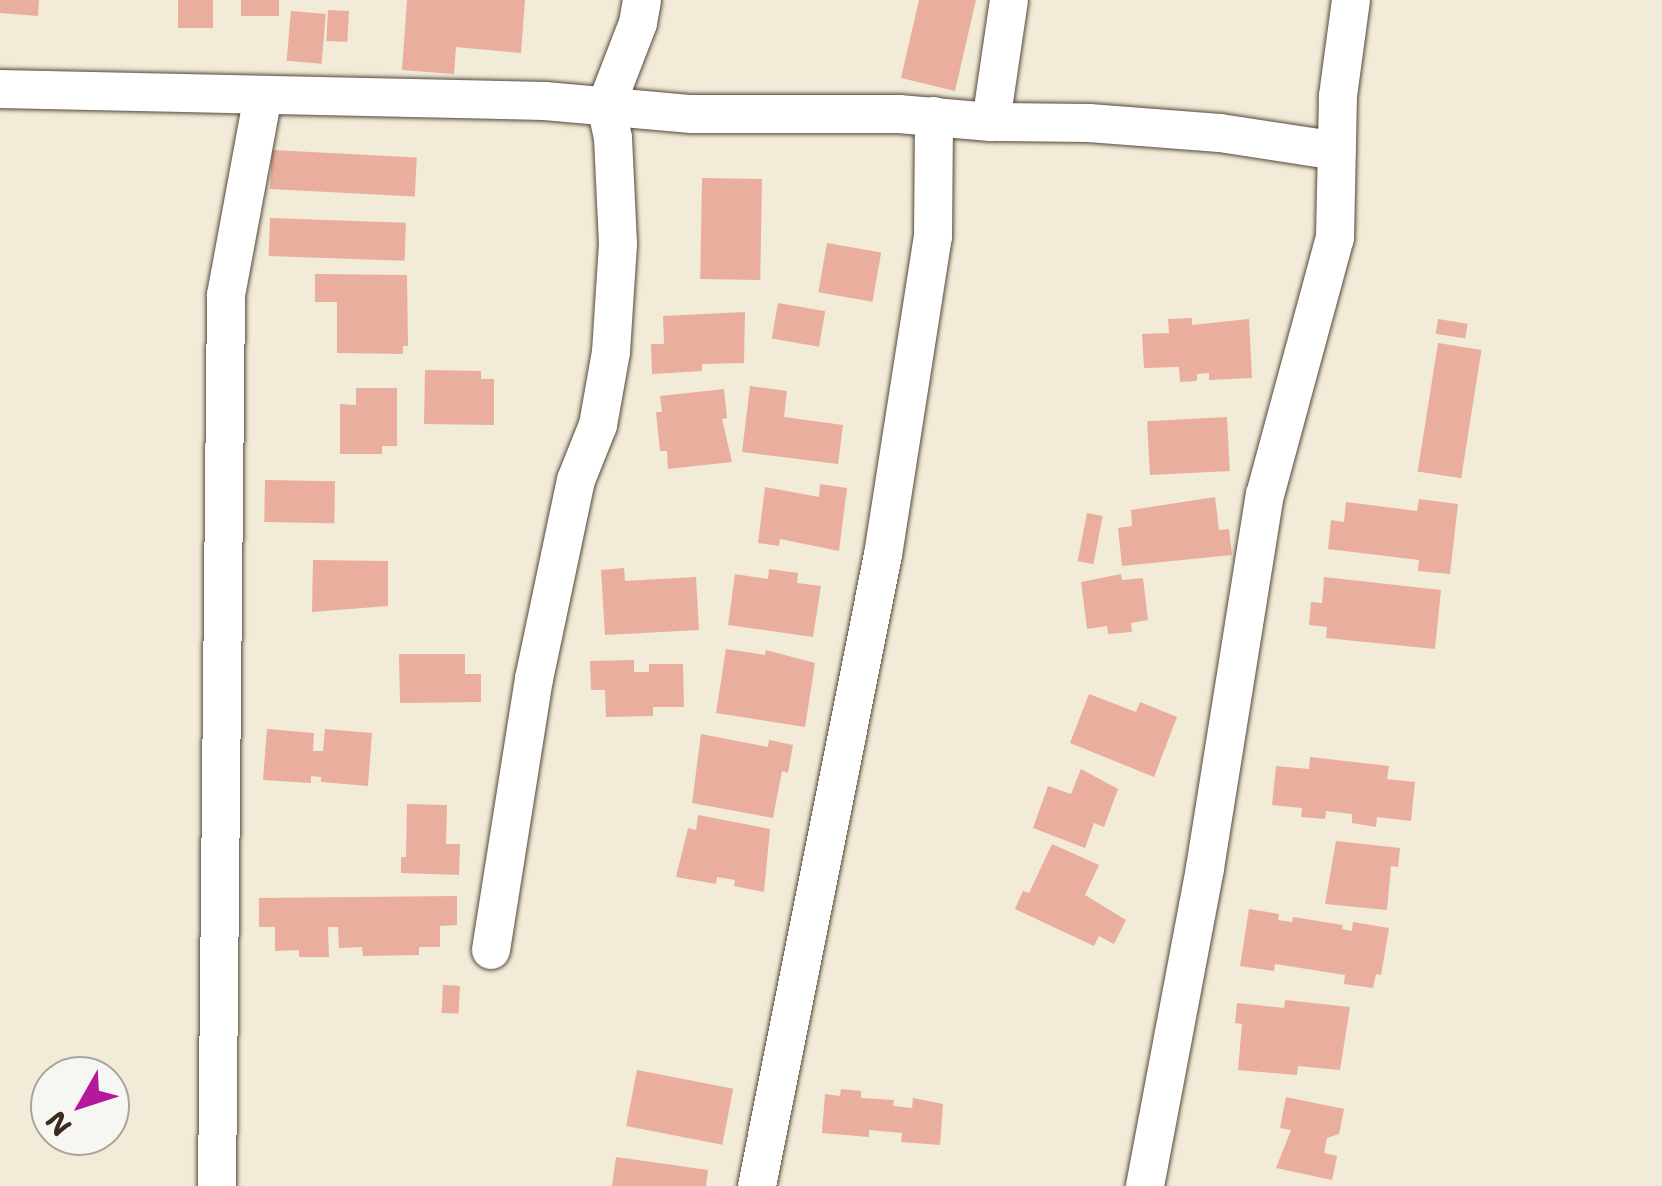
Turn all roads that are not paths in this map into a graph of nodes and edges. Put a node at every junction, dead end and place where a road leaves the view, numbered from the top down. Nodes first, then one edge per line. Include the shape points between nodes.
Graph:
1 (642, 0) edge
2 (1009, 0) edge
3 (1351, 0) edge
4 (0, 88) edge
5 (263, 95) junction
6 (606, 106) junction
7 (934, 116) junction
8 (991, 122) junction
9 (1338, 151) junction
10 (491, 950) dead end
11 (218, 1186) edge
12 (757, 1186) edge
13 (1146, 1186) edge

1 - 6 street
2 - 8 street
3 - 9 street
4 - 5 street
5 - 6 street
5 - 11 street via 226,295
6 - 7 street via 691,114
6 - 10 street via 618,244 611,352 534,679
7 - 8 street
7 - 12 street via 933,238 883,555
8 - 9 street via 1220,133
9 - 13 street via 1335,238 1264,495

